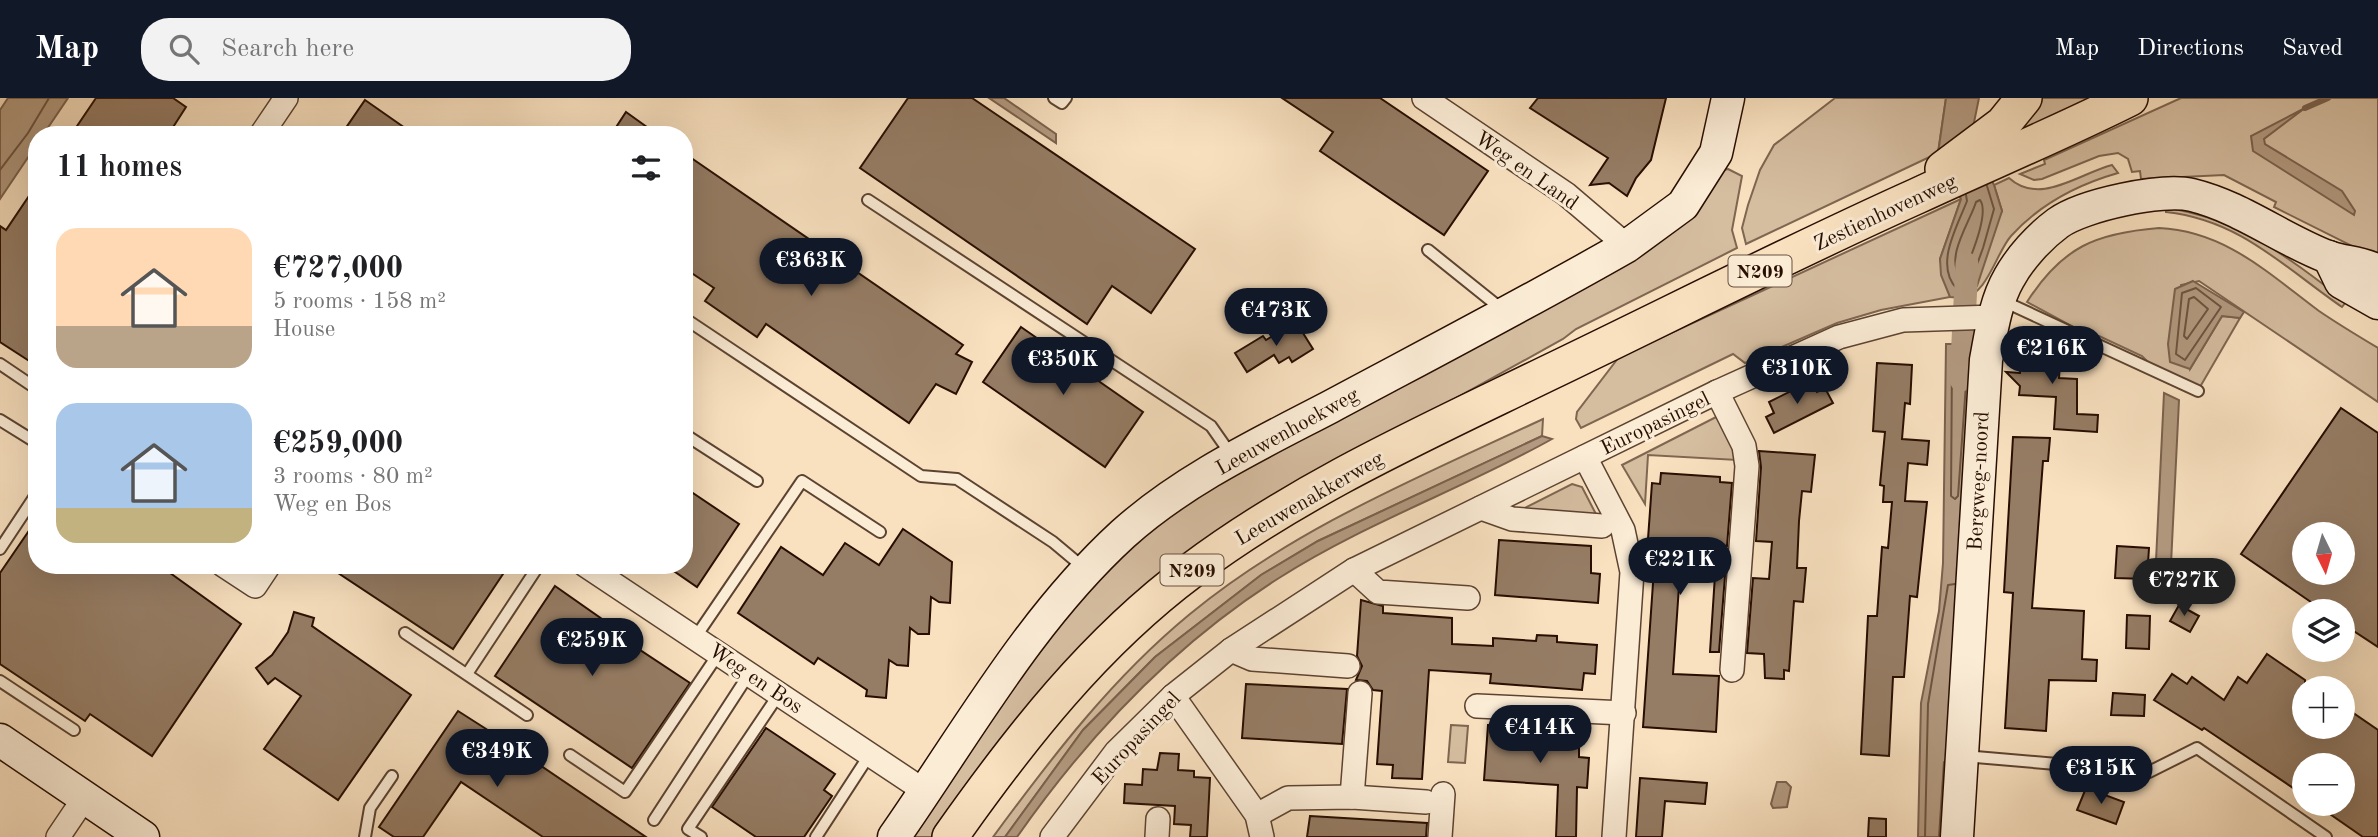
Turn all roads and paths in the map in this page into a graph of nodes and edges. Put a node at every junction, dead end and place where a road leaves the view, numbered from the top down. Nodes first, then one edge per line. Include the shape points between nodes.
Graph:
1 (286, 98) edge
2 (1054, 98) edge
3 (1066, 98) edge
4 (1424, 98) edge
5 (1728, 98) edge
6 (2130, 98) edge
7 (2021, 102) edge
8 (267, 126) edge
9 (1917, 196) junction
10 (868, 200) dead end
11 (1627, 246) junction
12 (1429, 250) dead end
13 (2329, 257) junction
14 (2378, 271) edge
15 (2378, 303) edge
16 (1998, 308) junction
17 (1507, 313) junction
18 (693, 324) edge
19 (1604, 346) joint
20 (0, 364) edge
21 (28, 382) edge
22 (2198, 391) dead end
23 (1717, 392) junction
24 (0, 421) edge
25 (28, 438) edge
26 (693, 440) edge
27 (1585, 457) junction
28 (1234, 459) junction
29 (757, 481) dead end
30 (28, 507) edge
31 (1482, 508) junction
32 (1601, 526) dead end
33 (880, 532) dead end
34 (0, 549) edge
35 (1086, 570) junction
36 (1353, 570) junction
37 (237, 574) edge
38 (263, 574) edge
39 (533, 574) edge
40 (600, 574) edge
41 (1468, 598) dead end
42 (405, 633) dead end
43 (695, 638) junction
44 (1231, 650) junction
45 (719, 653) junction
46 (1348, 666) dead end
47 (1732, 670) dead end
48 (467, 674) junction
49 (749, 674) junction
50 (0, 681) edge
51 (1360, 693) dead end
52 (779, 694) junction
53 (1173, 696) junction
54 (1477, 706) dead end
55 (1624, 713) junction
56 (527, 715) dead end
57 (74, 730) dead end
58 (0, 740) edge
59 (870, 754) junction
60 (570, 755) dead end
61 (1963, 756) junction
62 (392, 776) dead end
63 (926, 792) junction
64 (85, 797) junction
65 (1352, 797) junction
66 (654, 820) dead end
67 (1260, 826) edge
68 (60, 834) edge
69 (143, 837) edge
70 (365, 837) edge
71 (701, 837) edge
72 (816, 837) edge
73 (894, 837) edge
74 (950, 837) edge
75 (1052, 837) edge
76 (1440, 837) edge
77 (1614, 837) edge
78 (1957, 837) edge
79 (2326, 837) edge

1 - 8 street
2 - 3 lane via 1062,103
4 - 11 street, Weg en Land via 1566,194
5 - 11 street, Leeuwenhoekweg via 1716,153 1683,205
6 - 9 main road, Zestienhovenweg / N209
7 - 9 main road, N209 via 2003,124 1938,173
9 - 19 main road, Zestienhovenweg / N209
10 - 28 lane via 1211,426
11 - 17 street, Leeuwenhoekweg
12 - 17 lane
13 - 14 street, Bergweg-noord via 2362,262
13 - 15 street via 2341,282
13 - 16 street, Bergweg-noord via 2223,205 2189,195 2130,198 2060,222 2028,252 2008,280
16 - 22 lane
16 - 23 street, Europasingel via 1865,329
16 - 61 street, Bergweg-noord via 1982,397
17 - 28 street, Leeuwenhoekweg
18 - 35 lane via 921,476 957,479 1053,542
19 - 74 main road, Leeuwenakkerweg / N209 via 1325,484 1263,520 1191,571 1071,680 1014,746
20 - 21 lane
23 - 27 street, Europasingel
23 - 47 street via 1744,446 1747,466
24 - 25 lane
26 - 29 lane
27 - 31 street, Europasingel
27 - 55 street via 1623,530 1632,572
28 - 35 street, Leeuwenhoekweg via 1172,496
30 - 34 lane
31 - 32 street via 1512,519
31 - 36 street, Europasingel
33 - 43 lane via 802,481
35 - 63 street, Leeuwenhoekweg via 1035,630
36 - 41 street via 1378,592
36 - 44 street, Europasingel
37 - 38 street via 255,586
39 - 48 lane
40 - 43 street, Weg en Bos
42 - 48 lane
43 - 45 street, Weg en Bos
44 - 46 street via 1252,659
44 - 53 street, Europasingel
45 - 49 street, Weg en Bos
45 - 60 lane via 625,792
48 - 56 lane
49 - 52 street, Weg en Bos
49 - 66 lane
50 - 57 lane
51 - 65 street
52 - 59 street, Weg en Bos
52 - 71 lane via 688,829
53 - 67 street
53 - 75 street, Europasingel via 1116,752
54 - 55 street
55 - 77 street
58 - 64 street
59 - 63 street, Weg en Bos
59 - 72 lane
61 - 78 street, Bergweg-noord
61 - 79 lane via 2149,772 2197,748
62 - 70 lane via 370,808
63 - 73 street, Leeuwenhoekweg
64 - 68 street
64 - 69 street
65 - 67 street via 1288,798
65 - 76 street via 1435,798

